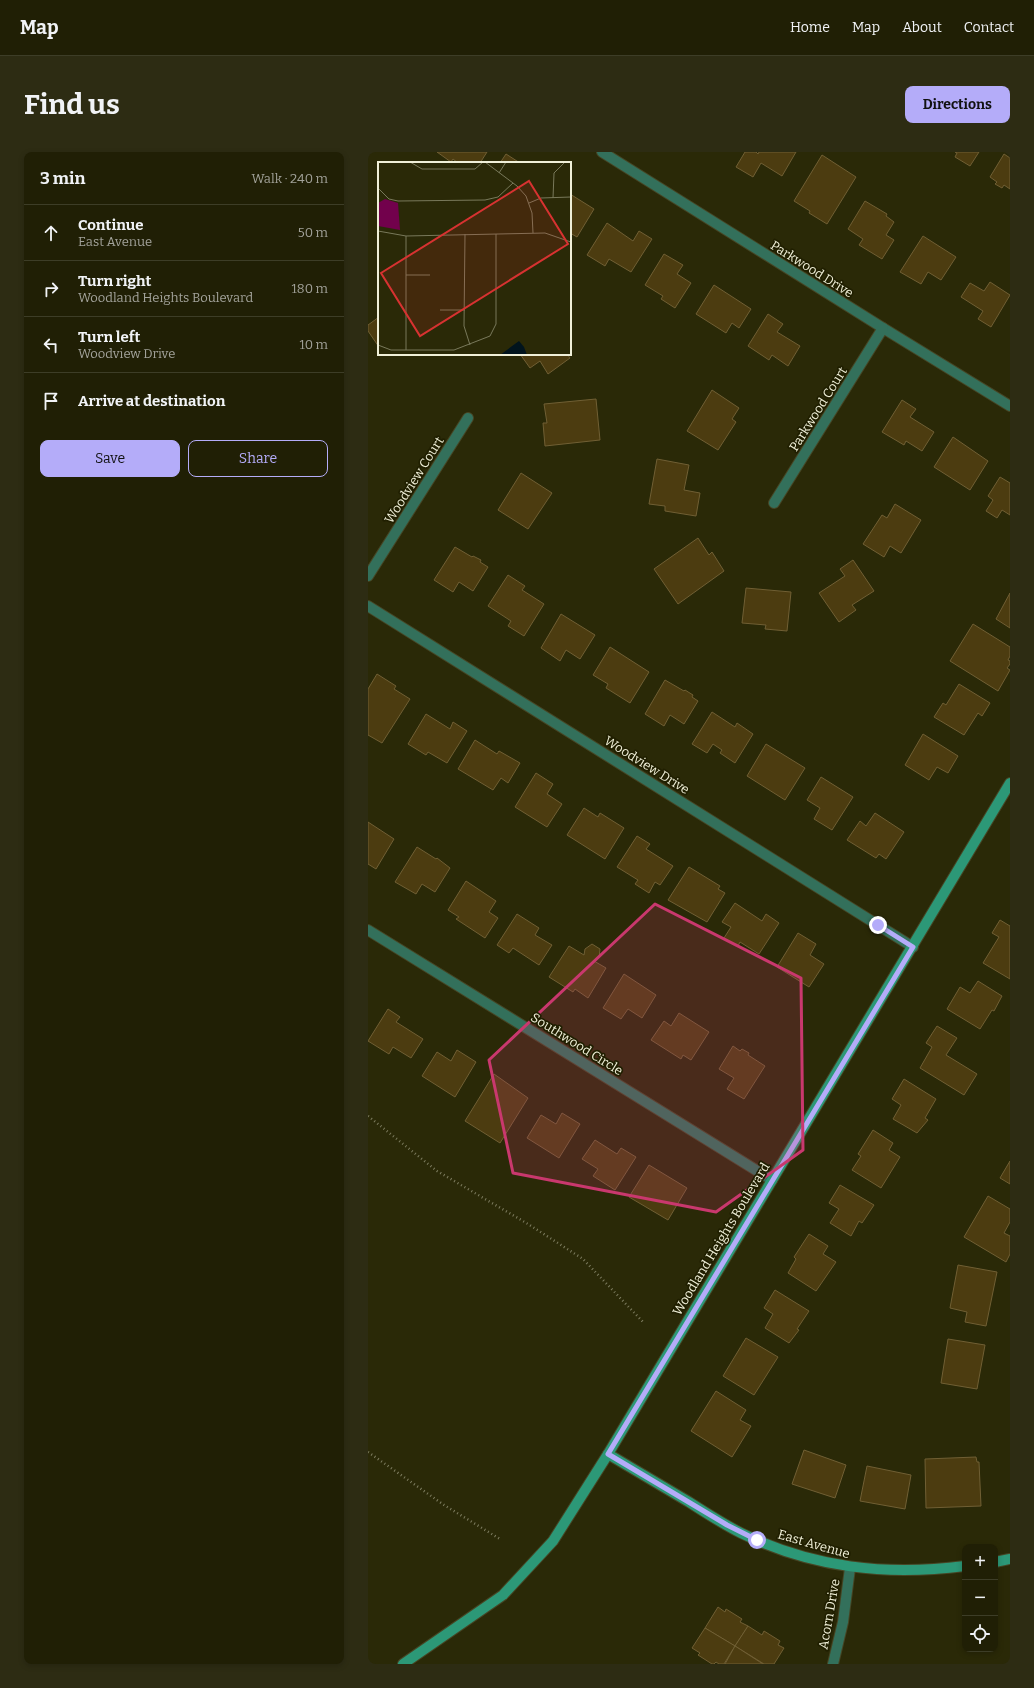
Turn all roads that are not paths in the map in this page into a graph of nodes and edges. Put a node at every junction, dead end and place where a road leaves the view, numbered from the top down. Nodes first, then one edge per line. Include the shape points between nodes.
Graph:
1 (602, 152) edge
2 (883, 328) junction
3 (1010, 406) edge
4 (468, 418) dead end
5 (774, 503) dead end
6 (368, 576) edge
7 (368, 606) edge
8 (1010, 783) edge
9 (368, 930) edge
10 (913, 947) junction
11 (772, 1180) junction
12 (608, 1454) junction
13 (1010, 1559) edge
14 (998, 1561) edge
15 (962, 1566) edge
16 (850, 1568) junction
17 (403, 1664) edge
18 (833, 1664) edge

1 - 2 street, Parkwood Drive
2 - 3 street, Parkwood Drive
2 - 5 street, Parkwood Court
4 - 6 street, Woodview Court
7 - 10 street, Woodview Drive
8 - 10 street, Woodland Heights Boulevard
9 - 11 street, Southwood Circle
10 - 11 street, Woodland Heights Boulevard
11 - 12 street, Woodland Heights Boulevard
12 - 16 street, East Avenue via 741,1533 794,1553
12 - 17 street, Woodland Heights Boulevard via 554,1541 503,1595
13 - 14 street
15 - 16 street, East Avenue via 912,1570
16 - 18 street, Acorn Drive via 843,1622

